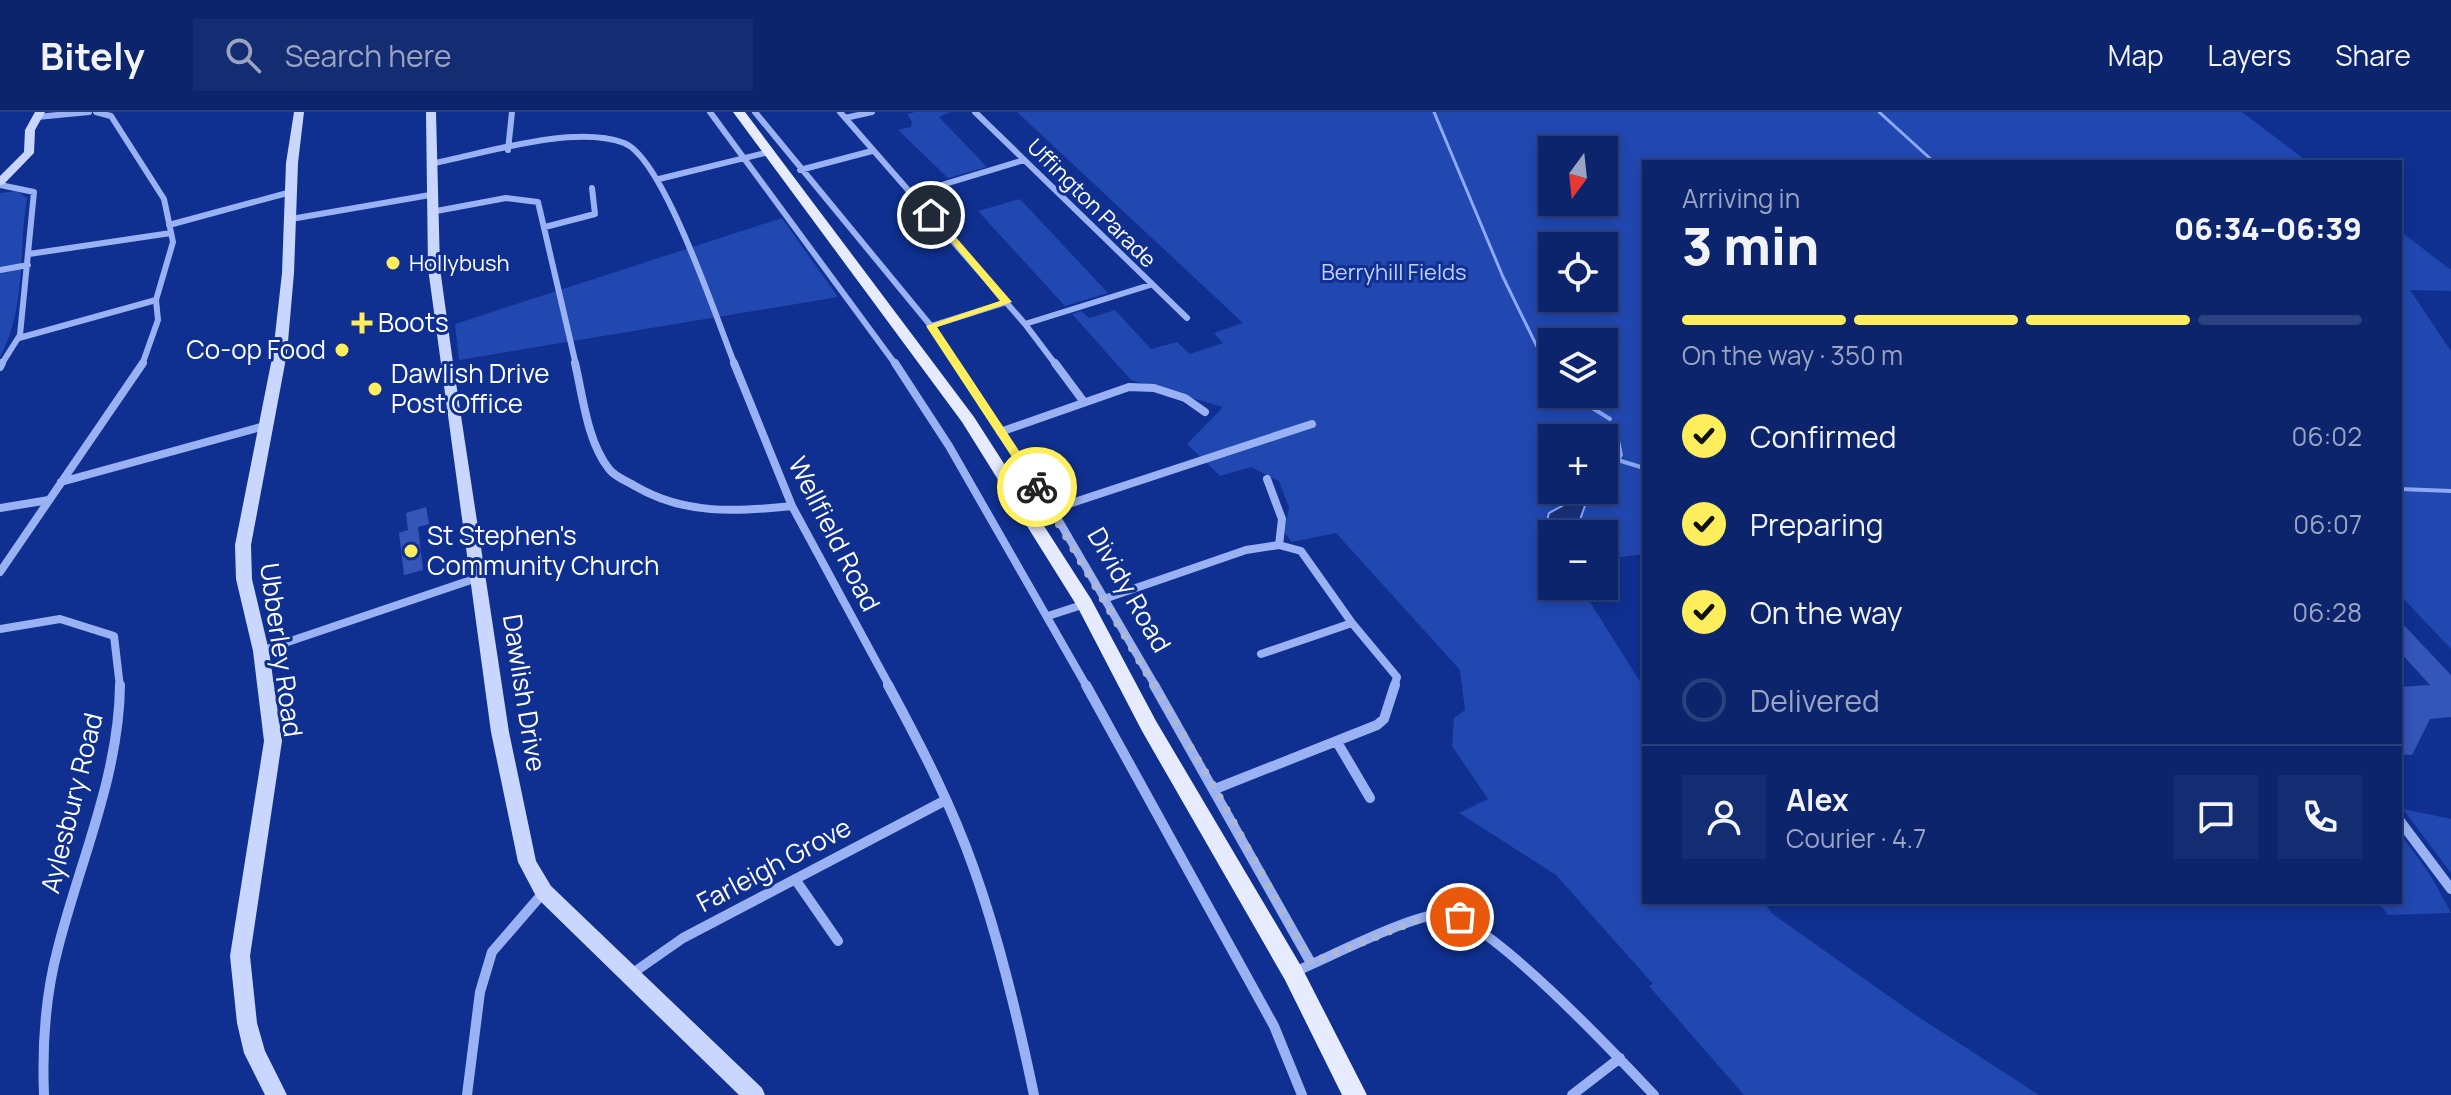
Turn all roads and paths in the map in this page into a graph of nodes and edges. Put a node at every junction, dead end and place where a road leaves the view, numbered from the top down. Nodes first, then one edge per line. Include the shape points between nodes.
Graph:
1 (89, 112) edge
2 (96, 112) edge
3 (299, 112) edge
4 (431, 112) edge
5 (512, 112) edge
6 (710, 112) edge
7 (739, 112) edge
8 (755, 112) edge
9 (872, 112) edge
10 (975, 112) edge
11 (39, 114) edge
12 (842, 115) edge
13 (508, 150) junction
14 (872, 151) junction
15 (769, 152) junction
16 (743, 159) junction
17 (1024, 160) junction
18 (430, 164) junction
19 (800, 170) junction
20 (659, 179) junction
21 (0, 183) edge
22 (592, 188) dead end
23 (291, 192) junction
24 (912, 194) junction
25 (430, 204) junction
26 (291, 219) junction
27 (545, 227) junction
28 (170, 229) junction
29 (29, 254) junction
30 (28, 265) junction
31 (0, 270) edge
32 (1150, 285) junction
33 (156, 300) junction
34 (1007, 302) junction
35 (1187, 318) dead end
36 (1025, 324) junction
37 (931, 326) junction
38 (18, 338) junction
39 (0, 367) edge
40 (1084, 402) junction
41 (1205, 412) dead end
42 (1312, 424) dead end
43 (269, 425) junction
44 (1000, 432) junction
45 (1267, 479) dead end
46 (60, 482) junction
47 (49, 500) junction
48 (792, 506) junction
49 (0, 508) edge
50 (1052, 509) junction
51 (1029, 517) junction
52 (1279, 545) junction
53 (0, 572) edge
54 (480, 577) junction
55 (1104, 599) junction
56 (1085, 604) junction
57 (1048, 616) junction
58 (1352, 623) junction
59 (0, 629) edge
60 (261, 651) junction
61 (1261, 654) dead end
62 (1337, 742) junction
63 (1215, 789) junction
64 (1370, 798) dead end
65 (944, 801) junction
66 (2402, 824) edge
67 (795, 879) junction
68 (2451, 889) edge
69 (544, 892) junction
70 (838, 941) dead end
71 (1311, 963) junction
72 (1293, 973) junction
73 (629, 975) junction
74 (1620, 1058) junction
75 (44, 1095) edge
76 (276, 1095) edge
77 (467, 1095) edge
78 (754, 1095) edge
79 (1034, 1095) edge
80 (1302, 1095) edge
81 (1355, 1095) edge
82 (1572, 1095) edge
83 (1654, 1095) edge

1 - 11 street
2 - 28 street via 111,116 164,199
3 - 23 street, Ubberley Road
4 - 18 street, Dawlish Drive
5 - 13 street
6 - 16 street
7 - 15 main road, Dividy Road
8 - 19 street, Dividy Road
9 - 12 street
10 - 17 street, Uffington Parade
11 - 21 street via 30,130 29,153
12 - 14 street
13 - 18 street, Wellfield Road
13 - 20 street, Wellfield Road via 577,138 619,142 641,154
14 - 19 street
14 - 24 street
15 - 16 street
15 - 51 main road, Dividy Road via 968,420
16 - 20 street
16 - 57 street via 892,359
17 - 24 street
17 - 32 street, Uffington Parade
18 - 25 street, Dawlish Drive
19 - 37 street, Dividy Road
20 - 48 street, Wellfield Road
21 - 29 street via 34,192
22 - 27 street via 595,214
23 - 26 street, Ubberley Road
23 - 28 street
24 - 34 street
25 - 26 street
25 - 27 street via 527,199 538,202
25 - 54 street, Dawlish Drive via 441,329
26 - 43 street, Ubberley Road
27 - 48 street via 592,436 610,471 657,499 694,508 739,512
28 - 29 street via 131,242
28 - 33 street via 173,242
29 - 30 street
30 - 31 street
30 - 38 street
32 - 35 street, Uffington Parade
32 - 36 street, Uffington Parade
33 - 38 street
33 - 46 street via 158,320 145,361
34 - 36 street
34 - 37 street
36 - 40 street
37 - 44 street, Dividy Road
38 - 39 street
40 - 41 street via 1129,387 1154,388 1185,398
40 - 44 street
42 - 50 street
43 - 46 street
43 - 60 street, Ubberley Road via 243,545 244,579
44 - 50 street, Dividy Road
45 - 52 street via 1282,519
46 - 47 street
47 - 49 street
47 - 53 street
48 - 65 street, Wellfield Road via 915,734
50 - 51 street
50 - 55 street, Dividy Road
51 - 56 main road, Dividy Road
52 - 55 street via 1246,550
52 - 58 street via 1301,551
54 - 60 street
54 - 69 street, Dawlish Drive via 500,732 527,862
55 - 63 street, Dividy Road
56 - 57 street, Dividy Road
56 - 72 main road, Dividy Road via 1149,726
57 - 80 street via 1274,1026
58 - 61 street
58 - 62 street via 1397,677 1384,719
59 - 75 street, Aylesbury Road via 60,619 114,636 121,656 116,731 56,952 41,1046
60 - 76 street, Ubberley Road via 273,741 240,956 247,1023
62 - 63 street
62 - 64 street
63 - 71 street, Dividy Road
65 - 67 street, Farleigh Grove
65 - 79 street, Wellfield Road via 974,868 1016,1011
66 - 68 street
67 - 70 street
67 - 73 street, Farleigh Grove via 683,938
69 - 73 street, Dawlish Drive
69 - 77 street via 492,952 480,992
71 - 72 street
71 - 74 street via 1427,916 1460,917 1492,938
72 - 81 main road, Dividy Road
73 - 78 street, Dawlish Drive
74 - 82 street
74 - 83 street

